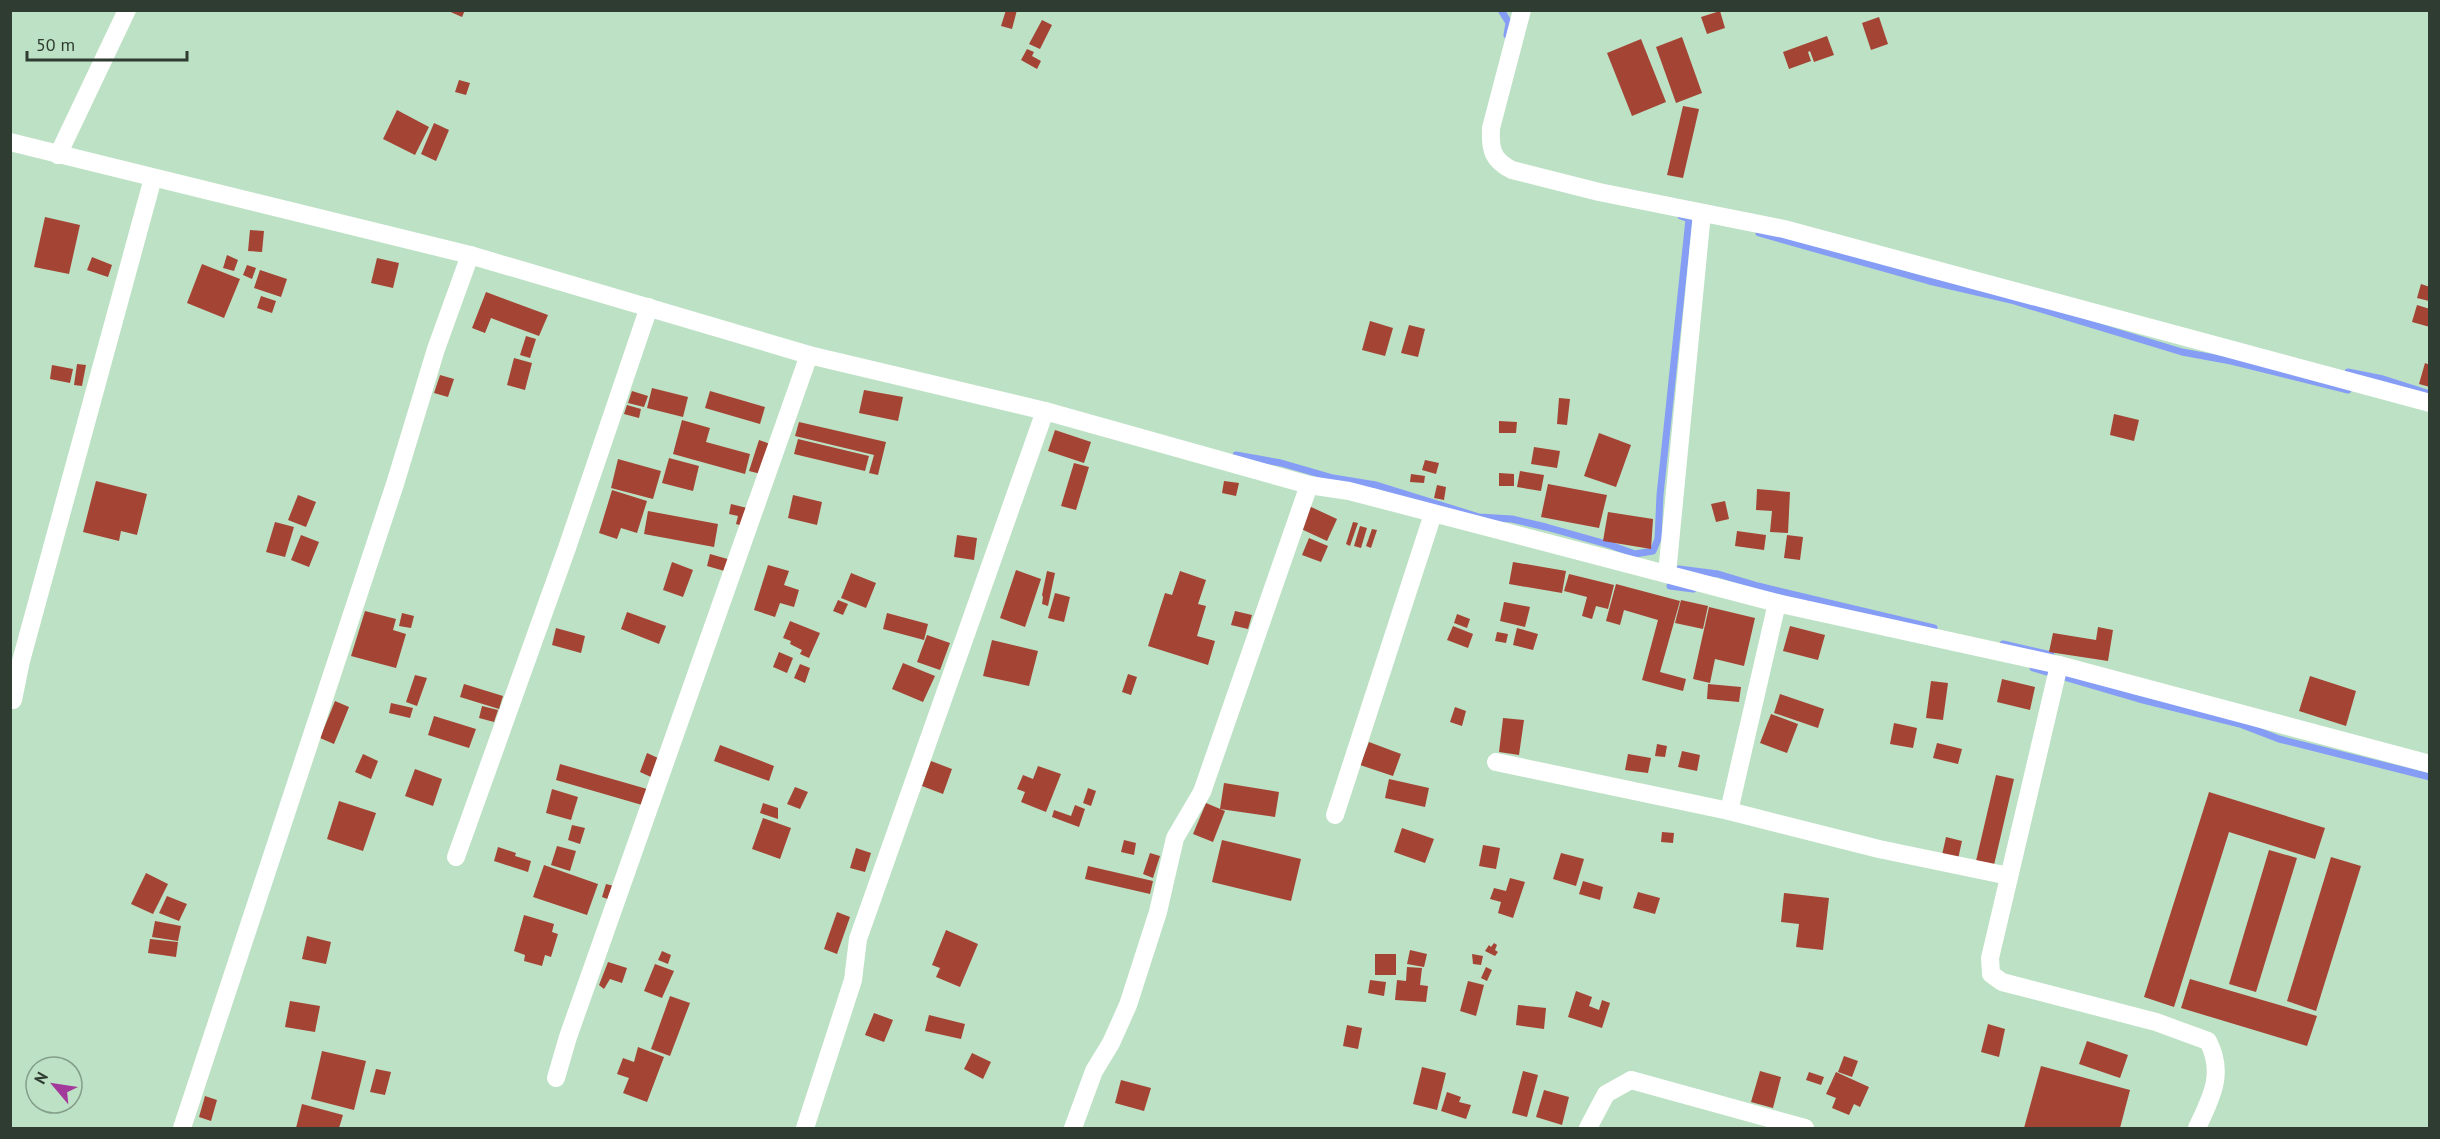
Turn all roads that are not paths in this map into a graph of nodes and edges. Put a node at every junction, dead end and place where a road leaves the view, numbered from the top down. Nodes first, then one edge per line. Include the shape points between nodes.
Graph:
1 (127, 10) edge
2 (1522, 10) edge
3 (10, 142) edge
4 (58, 155) junction
5 (153, 178) junction
6 (1701, 213) junction
7 (470, 255) junction
8 (649, 307) junction
9 (809, 355) junction
10 (2430, 403) edge
11 (1045, 411) junction
12 (1309, 485) junction
13 (1433, 514) junction
14 (1667, 574) junction
15 (1777, 603) junction
16 (2059, 665) junction
17 (13, 700) dead end
18 (1496, 762) dead end
19 (2430, 764) edge
20 (1729, 811) junction
21 (1335, 814) dead end
22 (456, 857) dead end
23 (2009, 876) junction
24 (556, 1078) dead end
25 (182, 1128) edge
26 (805, 1128) edge
27 (1073, 1128) edge
28 (1588, 1128) edge
29 (1805, 1128) edge
30 (2197, 1128) edge

1 - 4 street
2 - 6 street via 1491,128 1494,157 1502,165 1535,178
3 - 4 street
4 - 5 street
5 - 7 street
5 - 17 street
6 - 10 street via 1784,229
6 - 14 street
7 - 8 street
7 - 25 street
8 - 9 street
8 - 22 street
9 - 11 street
9 - 24 street
11 - 12 street
11 - 26 street via 858,939 853,980
12 - 13 street via 1349,491
12 - 27 street via 1202,792 1175,838 1158,912 1128,1005 1094,1071
13 - 14 street
13 - 21 street
14 - 15 street
15 - 16 street
15 - 20 street
16 - 19 street
16 - 23 street
18 - 20 street
20 - 23 street via 1879,849
23 - 30 street via 1990,958 1991,974 2002,982 2156,1022 2208,1041 2216,1057 2215,1088
28 - 29 street via 1606,1094 1631,1080

